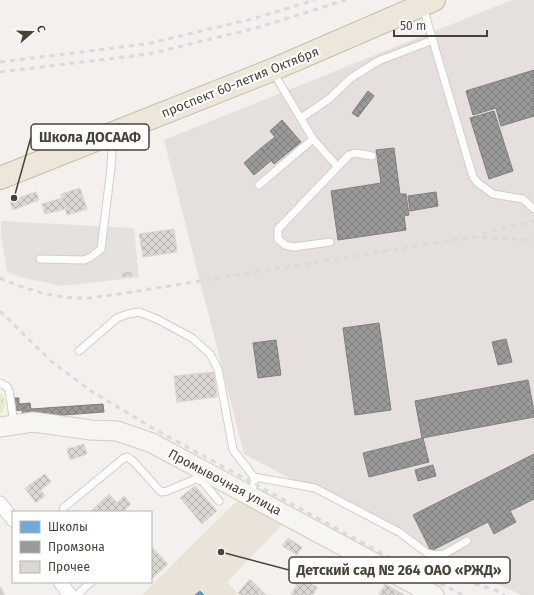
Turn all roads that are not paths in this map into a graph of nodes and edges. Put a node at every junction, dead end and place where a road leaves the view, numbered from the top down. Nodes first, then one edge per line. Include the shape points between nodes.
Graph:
1 (428, 2) edge
2 (433, 40) junction
3 (272, 70) junction
4 (301, 118) junction
5 (107, 136) junction
6 (313, 139) junction
7 (372, 156) dead end
8 (337, 166) junction
9 (0, 178) edge
10 (259, 185) dead end
11 (534, 209) edge
12 (330, 242) dead end
13 (40, 259) dead end
14 (79, 351) dead end
15 (0, 383) edge
16 (7, 426) edge
17 (251, 486) junction
18 (219, 501) dead end
19 (0, 502) edge
20 (63, 511) edge
21 (12, 519) edge
22 (467, 541) dead end
23 (61, 583) edge
24 (90, 583) edge
25 (70, 595) edge
26 (77, 595) edge
27 (434, 595) edge

1 - 2 lane
1 - 3 highway, проспект 60-летия Октября
2 - 4 lane via 378,61 351,78 330,99
2 - 11 lane via 473,177 478,184 493,194 522,199
3 - 4 lane
3 - 5 highway, проспект 60-летия Октября
4 - 6 lane
5 - 9 highway, проспект 60-летия Октября
5 - 13 lane via 112,151 101,249 91,258 84,260
6 - 8 lane
6 - 10 lane
7 - 8 lane via 356,153 349,155
8 - 12 lane via 278,229 278,239 285,245 294,247
14 - 17 lane via 117,318 139,312 192,338 210,354 218,369 233,450
15 - 16 lane via 9,390
16 - 17 street, Промывочная улица via 33,422 91,430 117,430
17 - 22 lane via 315,488 399,532 435,556 444,554
17 - 27 street, Промывочная улица
18 - 20 lane via 203,482 196,479 162,492 127,457 64,507
19 - 21 street
23 - 25 street
24 - 26 lane

